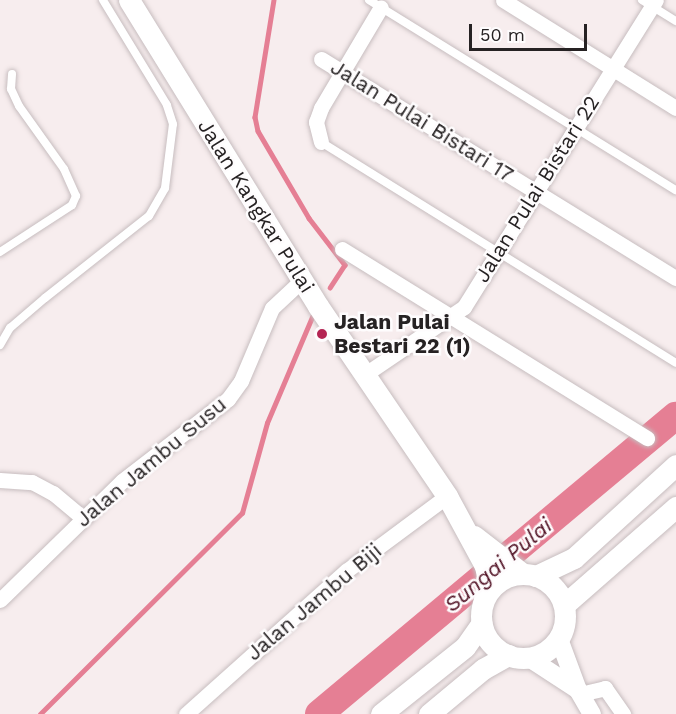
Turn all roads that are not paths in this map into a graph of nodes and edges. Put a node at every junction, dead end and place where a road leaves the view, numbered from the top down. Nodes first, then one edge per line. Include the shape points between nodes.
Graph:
1 (103, 0) edge
2 (129, 0) edge
3 (503, 0) edge
4 (650, 2) edge
5 (375, 4) edge
6 (676, 21) edge
7 (321, 59) dead end
8 (613, 68) junction
9 (340, 72) junction
10 (12, 74) dead end
11 (676, 108) edge
12 (576, 129) junction
13 (321, 142) joint
14 (676, 190) edge
15 (534, 191) junction
16 (342, 249) dead end
17 (0, 252) edge
18 (498, 252) junction
19 (676, 278) edge
20 (302, 280) junction
21 (452, 316) junction
22 (0, 345) edge
23 (676, 363) edge
24 (364, 375) junction
25 (647, 438) dead end
26 (676, 465) edge
27 (0, 480) edge
28 (447, 496) junction
29 (676, 507) edge
30 (83, 518) junction
31 (503, 574) junction
32 (0, 600) edge
33 (564, 605) junction
34 (482, 623) junction
35 (559, 639) junction
36 (508, 655) junction
37 (529, 658) junction
38 (579, 692) junction
39 (186, 714) edge
40 (381, 714) edge
41 (429, 714) edge
42 (592, 714) edge
43 (622, 714) edge

1 - 22 lane via 167,105 173,124 165,188 149,216 10,328
2 - 20 main road, Jalan Kangkar Pulai
3 - 8 street
4 - 6 lane
4 - 8 street, Jalan Pulai Bistari 22
5 - 9 street
5 - 12 lane
7 - 9 street, Jalan Pulai Bistari 17
8 - 11 street
8 - 12 street, Jalan Pulai Bistari 22
9 - 13 street via 316,122
9 - 15 street, Jalan Pulai Bistari 17
10 - 17 lane via 11,89 18,106 64,169 76,196 72,205
12 - 14 lane
12 - 15 street, Jalan Pulai Bistari 22
13 - 18 lane
15 - 18 street, Jalan Pulai Bistari 22
15 - 19 street, Jalan Pulai Bistari 17
16 - 21 street
18 - 21 street, Jalan Pulai Bistari 22 via 464,307
18 - 23 lane
20 - 24 main road, Jalan Kangkar Pulai
20 - 30 street, Jalan Jambu Susu via 272,308 242,381 228,399 122,480
21 - 24 street, Jalan Pulai Bistari 22
21 - 25 street
24 - 28 main road, Jalan Kangkar Pulai
26 - 31 main road via 573,558
27 - 30 street via 32,482 53,493
28 - 31 main road, Jalan Kangkar Pulai via 467,530
28 - 39 street, Jalan Jambu Biji via 346,571
29 - 33 main road
30 - 32 street, Jalan Jambu Susu
31 - 33 main road via 548,582
31 - 34 main road
33 - 35 main road via 564,628
34 - 36 main road via 491,642
34 - 40 main road via 465,647
35 - 37 main road via 548,650
35 - 38 street
36 - 37 main road
36 - 41 main road via 483,669
37 - 38 street
38 - 42 street
38 - 43 street via 604,688

